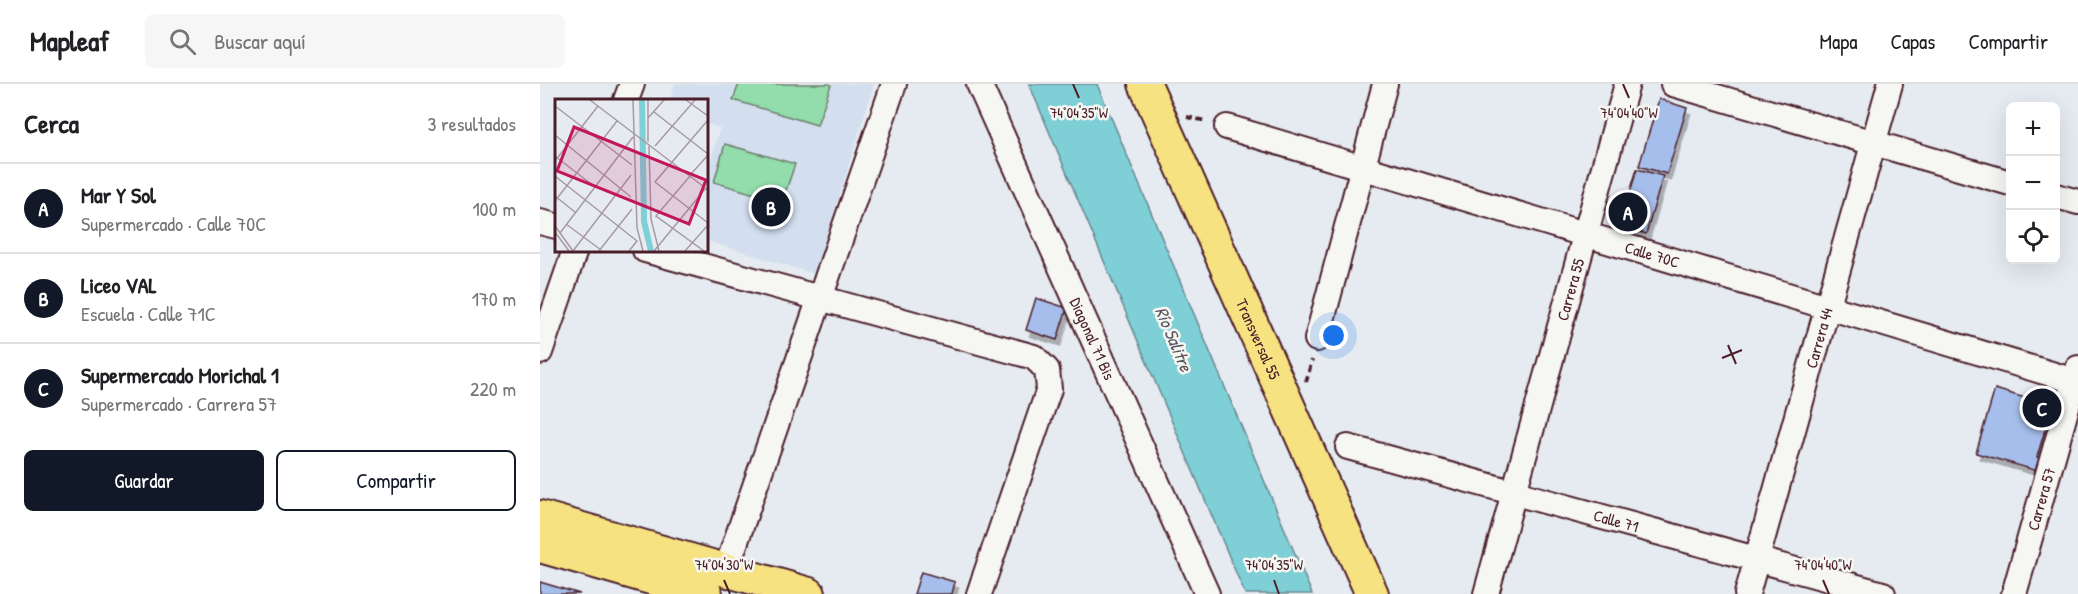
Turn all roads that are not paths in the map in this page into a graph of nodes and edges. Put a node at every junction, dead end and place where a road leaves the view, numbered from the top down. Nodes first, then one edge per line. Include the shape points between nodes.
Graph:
1 (632, 84) edge
2 (894, 84) edge
3 (980, 84) edge
4 (1145, 84) edge
5 (1385, 84) edge
6 (1627, 84) edge
7 (1673, 84) edge
8 (1890, 84) edge
9 (626, 99) edge
10 (1227, 127) dead end
11 (1873, 145) junction
12 (1363, 167) junction
13 (2006, 182) edge
14 (2060, 197) edge
15 (2078, 202) edge
16 (540, 222) edge
17 (555, 226) edge
18 (1586, 233) junction
19 (574, 252) edge
20 (652, 252) edge
21 (819, 298) junction
22 (1828, 308) junction
23 (1317, 339) dead end
24 (540, 352) edge
25 (2077, 377) edge
26 (1348, 447) dead end
27 (1514, 493) junction
28 (540, 517) edge
29 (540, 546) edge
30 (1757, 558) junction
31 (726, 570) junction
32 (706, 594) edge
33 (809, 594) edge
34 (979, 594) edge
35 (1207, 594) edge
36 (1372, 594) edge
37 (1486, 594) edge
38 (1746, 594) edge
39 (1883, 594) edge
40 (2014, 594) edge

1 - 9 street
2 - 21 street
3 - 35 street, Diagonal 71 Bis
4 - 36 main road, Transversal 55
5 - 12 street
6 - 18 street, Carrera 55
7 - 11 street
8 - 11 street, Carrera 44
10 - 12 street, Calle 70C
11 - 13 street
11 - 22 street, Carrera 44
12 - 18 street, Calle 70C
12 - 23 street
14 - 15 street
16 - 17 street
18 - 22 street, Calle 70C
18 - 27 street, Carrera 55
19 - 24 street
20 - 21 street
21 - 31 street
21 - 34 street via 1034,357 1047,370 1049,389
22 - 25 street, Calle 70C
22 - 30 street, Carrera 44
25 - 40 street, Carrera 57
26 - 27 street, Calle 71
27 - 30 street, Calle 71
27 - 37 street, Carrera 55
28 - 31 main road
29 - 32 main road
30 - 38 street, Carrera 44
30 - 39 street, Calle 71
31 - 33 main road

